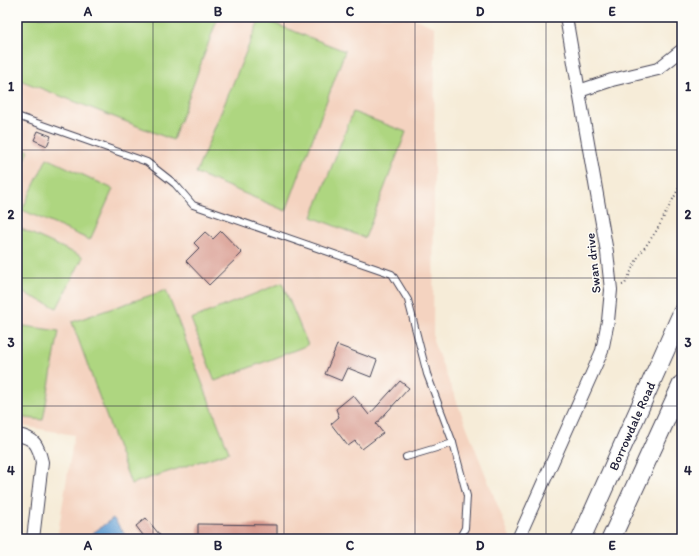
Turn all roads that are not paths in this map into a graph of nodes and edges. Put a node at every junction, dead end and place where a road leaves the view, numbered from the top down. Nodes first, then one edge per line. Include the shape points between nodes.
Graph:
1 (566, 17) edge
2 (682, 50) edge
3 (579, 92) junction
4 (17, 116) edge
5 (682, 313) edge
6 (682, 384) edge
7 (17, 435) edge
8 (453, 443) junction
9 (406, 457) dead end
10 (33, 539) edge
11 (459, 539) edge
12 (518, 539) edge
13 (582, 539) edge
14 (611, 539) edge

1 - 3 street, Swan drive
2 - 3 street via 658,69 612,80
3 - 12 street, Swan drive via 607,252 611,290 608,322 602,351
4 - 8 lane via 147,162 176,184 193,206 392,274 408,300 427,374
5 - 13 main road, Borrowdale Road
6 - 14 main road
7 - 10 street via 27,436 34,442 42,462
8 - 9 lane
8 - 11 lane via 467,496 465,528

